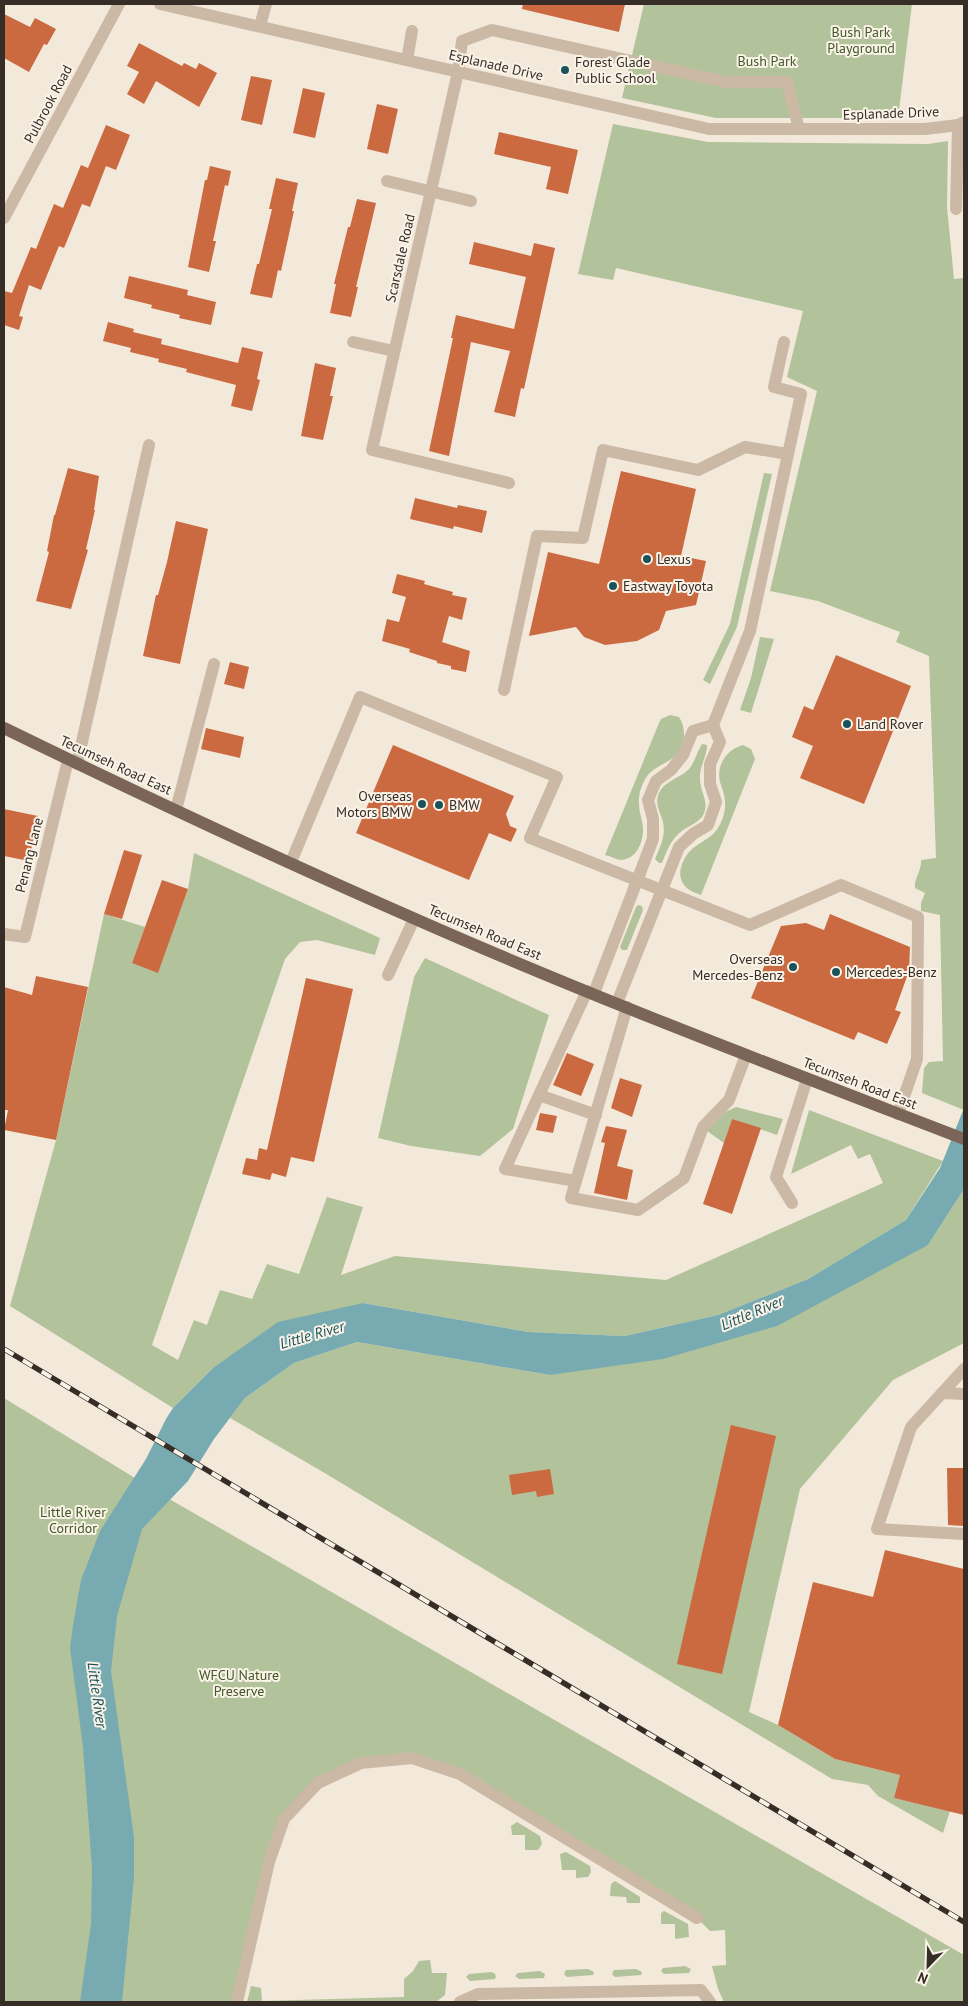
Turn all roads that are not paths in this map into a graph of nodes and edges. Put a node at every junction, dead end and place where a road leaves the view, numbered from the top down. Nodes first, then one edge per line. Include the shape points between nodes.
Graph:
1 (119, 4) edge
2 (160, 4) edge
3 (266, 4) edge
4 (260, 26) junction
5 (412, 30) dead end
6 (407, 60) junction
7 (458, 72) junction
8 (961, 123) edge
9 (800, 130) junction
10 (387, 181) dead end
11 (431, 192) junction
12 (471, 201) dead end
13 (956, 208) dead end
14 (4, 218) edge
15 (354, 342) dead end
16 (784, 342) dead end
17 (394, 351) junction
18 (149, 445) dead end
19 (788, 454) junction
20 (509, 483) dead end
21 (214, 664) dead end
22 (504, 690) dead end
23 (713, 725) junction
24 (4, 728) edge
25 (72, 762) junction
26 (176, 810) junction
27 (291, 862) junction
28 (637, 882) junction
29 (662, 891) junction
30 (414, 919) junction
31 (4, 934) edge
32 (388, 975) dead end
33 (590, 992) junction
34 (622, 1005) junction
35 (746, 1055) junction
36 (807, 1079) junction
37 (539, 1095) junction
38 (898, 1114) junction
39 (596, 1115) junction
40 (964, 1139) edge
41 (576, 1182) junction
42 (792, 1203) dead end
43 (964, 1369) edge
44 (942, 1393) junction
45 (964, 1394) edge
46 (964, 1534) edge
47 (698, 1918) dead end
48 (237, 2002) edge
49 (460, 2002) edge
50 (710, 2002) edge

1 - 14 street, Pulbrook Road
2 - 4 street, Esplanade Drive
3 - 4 street
4 - 6 street, Esplanade Drive
5 - 6 street
6 - 7 street, Esplanade Drive
7 - 9 street, Esplanade Drive via 709,129
7 - 9 street, Scarsdale Road via 462,41 492,30 726,82 787,82
7 - 11 street, Scarsdale Road
8 - 9 street, Esplanade Drive via 925,129
8 - 13 street
10 - 11 street
11 - 12 street
11 - 17 street, Scarsdale Road
15 - 17 street
16 - 19 street via 774,387 801,394
17 - 20 street, Scarsdale Road via 372,450
18 - 25 street
19 - 22 street via 745,447 698,470 603,450 583,538 537,536
19 - 23 street via 750,631
21 - 26 street
23 - 28 street via 693,731 683,755 656,781 648,800 653,819 653,839
23 - 29 street via 720,742 710,764 710,784 716,802 708,825 679,847
24 - 25 main road, Tecumseh Road East
25 - 26 main road, Tecumseh Road East
25 - 31 street, Penang Lane via 24,937
26 - 27 main road, Tecumseh Road East
27 - 28 street via 360,696 557,777 530,838
27 - 30 main road, Tecumseh Road East
28 - 29 street
28 - 33 street
29 - 34 street
29 - 38 street via 750,925 841,885 918,917 917,1059
30 - 32 street
30 - 33 main road, Tecumseh Road East
33 - 34 main road, Tecumseh Road East
33 - 37 street
34 - 35 main road, Tecumseh Road East
34 - 39 street
35 - 36 main road, Tecumseh Road East
35 - 41 street via 730,1100 703,1127 684,1178 638,1210 571,1198
36 - 38 main road, Tecumseh Road East
36 - 42 street via 776,1177
37 - 39 street
37 - 41 street via 505,1169
38 - 40 main road, Tecumseh Road East
39 - 41 street
43 - 44 street
44 - 45 street
44 - 46 street via 911,1427 877,1529
47 - 48 street via 460,1774 412,1758 361,1764 318,1783 284,1819 268,1862
49 - 50 street via 478,1994 701,1990

